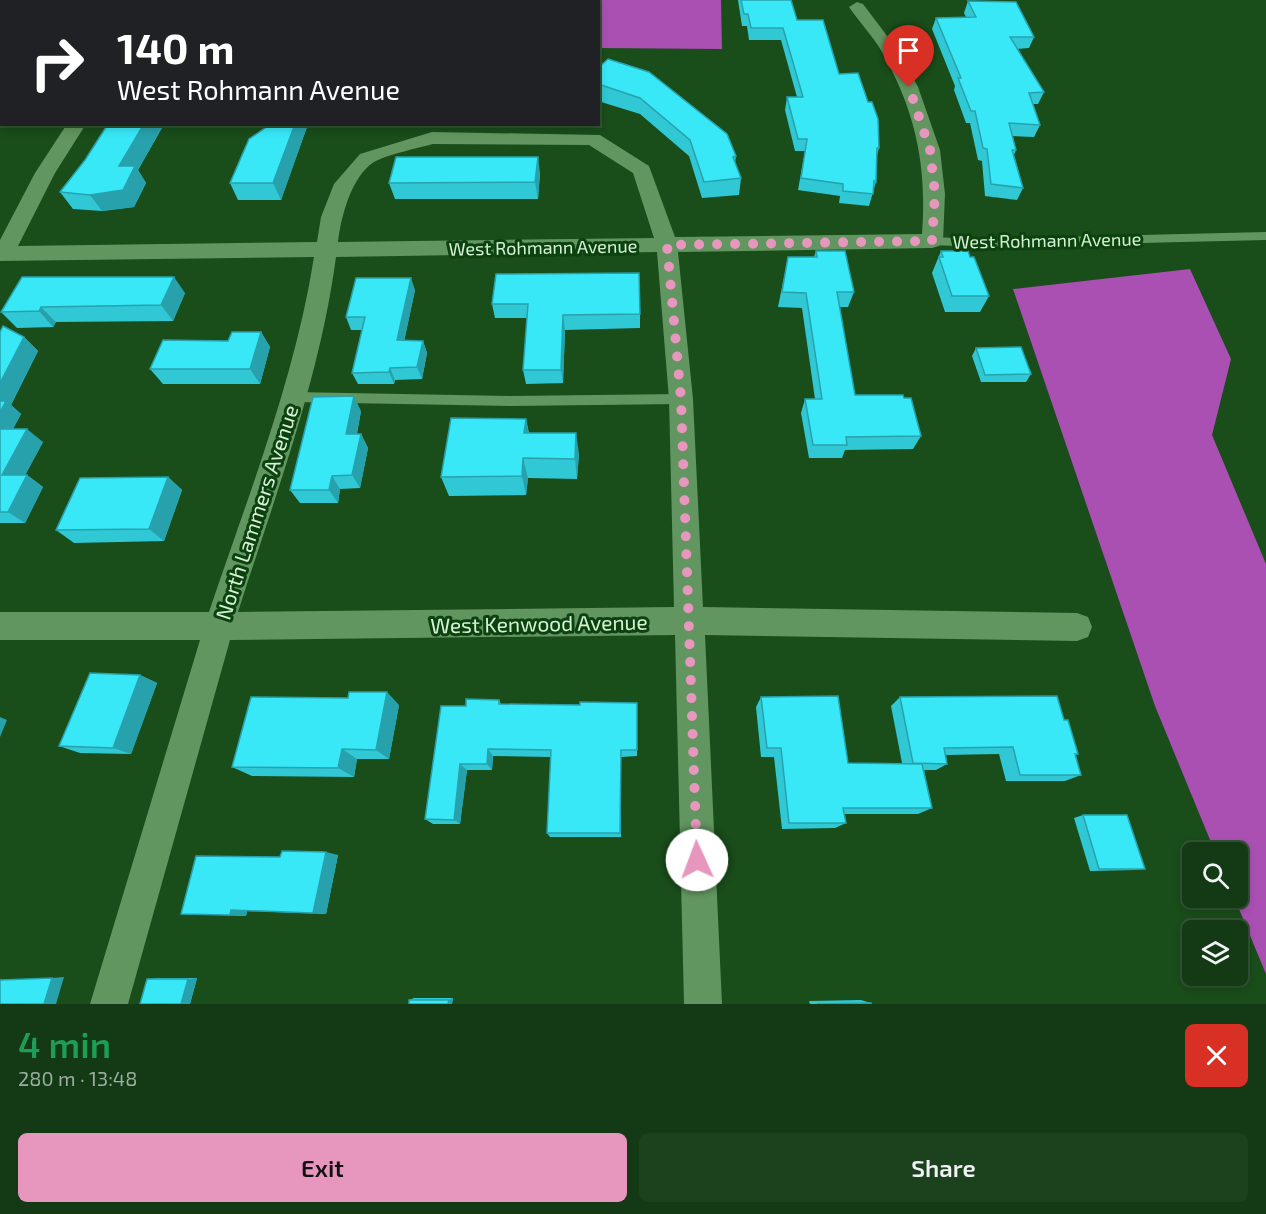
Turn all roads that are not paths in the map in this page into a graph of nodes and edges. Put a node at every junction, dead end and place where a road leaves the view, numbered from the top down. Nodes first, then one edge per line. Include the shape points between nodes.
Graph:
1 (857, 7) dead end
2 (76, 126) edge
3 (1266, 236) edge
4 (932, 241) junction
5 (667, 245) junction
6 (325, 249) junction
7 (2, 253) edge
8 (293, 397) junction
9 (681, 399) junction
10 (687, 621) junction
11 (0, 626) edge
12 (219, 626) junction
13 (1077, 627) dead end
14 (109, 1004) edge
15 (703, 1004) edge

1 - 4 street via 889,49 909,87 930,150 935,194
2 - 7 street via 45,172
3 - 4 lane, West Rohmann Avenue
4 - 5 street, West Rohmann Avenue
5 - 6 street, West Rohmann Avenue
5 - 6 street, North Lammers Avenue via 642,170 594,139 432,138 367,158 344,184
5 - 9 street, North Lammers Avenue
6 - 7 street, West Rohmann Avenue
6 - 8 street, North Lammers Avenue via 321,286
8 - 9 lane
8 - 12 street, North Lammers Avenue
9 - 10 street, North Lammers Avenue
10 - 12 street, West Kenwood Avenue
10 - 13 street, West Kenwood Avenue
10 - 15 street, North Lammers Avenue
11 - 12 street, West Kenwood Avenue
12 - 14 street, North Lammers Avenue

